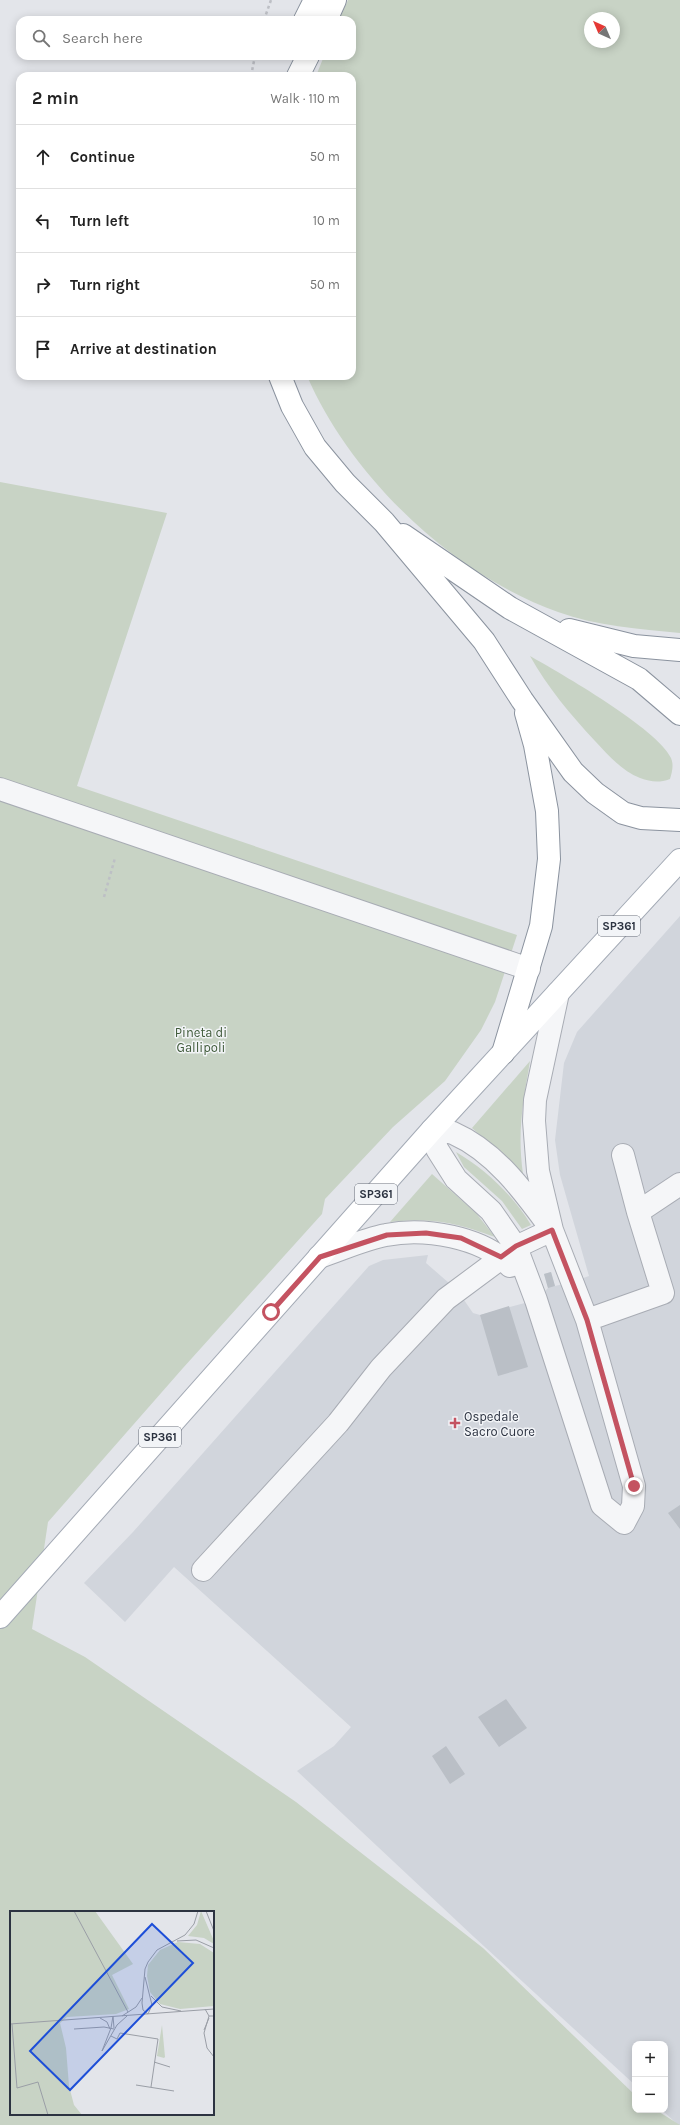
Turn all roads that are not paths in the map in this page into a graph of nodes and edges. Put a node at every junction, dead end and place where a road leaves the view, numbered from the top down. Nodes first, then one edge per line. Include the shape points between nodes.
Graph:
1 (315, 0) edge
2 (335, 0) edge
3 (307, 16) edge
4 (328, 16) edge
5 (288, 60) edge
6 (306, 60) edge
7 (284, 72) edge
8 (300, 72) edge
9 (282, 380) edge
10 (384, 522) junction
11 (510, 608) junction
12 (680, 650) edge
13 (522, 700) junction
14 (680, 714) edge
15 (0, 790) edge
16 (680, 820) edge
17 (680, 860) edge
18 (529, 969) junction
19 (558, 993) junction
20 (503, 1054) junction
21 (432, 1130) junction
22 (623, 1155) dead end
23 (680, 1184) edge
24 (638, 1212) junction
25 (552, 1230) junction
26 (509, 1252) junction
27 (320, 1257) junction
28 (587, 1320) junction
29 (203, 1570) dead end
30 (0, 1617) edge

1 - 3 main road
2 - 4 main road
5 - 7 main road
6 - 8 main road
9 - 10 main road via 292,406 315,447 345,483
10 - 11 main road
10 - 13 main road via 484,641
11 - 12 main road via 580,634 634,646
11 - 14 main road via 638,679
13 - 16 main road via 573,772 595,793 623,813 641,818
13 - 18 main road via 535,745 547,811 549,859 541,926
15 - 18 street
17 - 19 main road, SP361
18 - 20 main road
19 - 20 main road, SP361
19 - 25 street via 535,1100 534,1121 538,1171
20 - 21 main road, SP361
21 - 25 street via 452,1132 478,1146 521,1188
21 - 26 street via 437,1149 456,1179 491,1211
21 - 27 main road, SP361
22 - 24 street
23 - 24 street
24 - 28 street via 663,1293
25 - 26 street
25 - 28 street
26 - 27 street via 461,1238 426,1233 387,1235
26 - 28 street via 536,1300 602,1504 624,1523 633,1506 634,1486
26 - 29 street via 446,1299 381,1368 338,1422
27 - 30 main road, SP361

